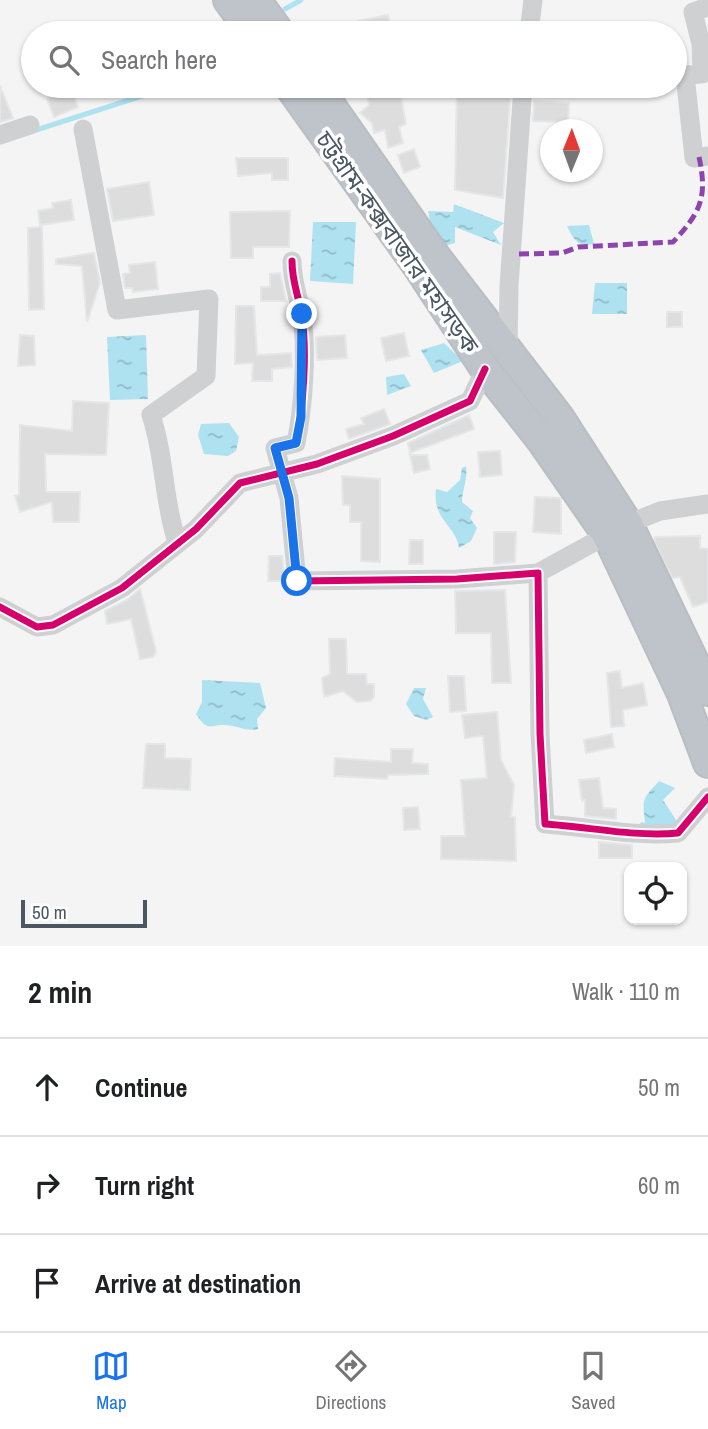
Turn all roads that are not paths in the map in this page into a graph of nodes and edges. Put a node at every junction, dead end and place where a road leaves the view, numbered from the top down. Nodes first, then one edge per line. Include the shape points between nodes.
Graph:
1 (228, 0) edge
2 (256, 0) edge
3 (533, 0) edge
4 (708, 7) edge
5 (243, 21) edge
6 (271, 21) edge
7 (530, 21) edge
8 (687, 75) edge
9 (687, 93) edge
10 (298, 98) edge
11 (325, 98) edge
12 (522, 98) edge
13 (30, 125) dead end
14 (83, 130) dead end
15 (0, 135) edge
16 (708, 156) edge
17 (292, 261) dead end
18 (508, 349) junction
19 (485, 369) junction
20 (283, 472) junction
21 (708, 504) edge
22 (618, 529) junction
23 (177, 542) junction
24 (538, 573) junction
25 (0, 607) edge
26 (708, 691) edge
27 (708, 763) edge
28 (708, 797) edge

1 - 5 highway
2 - 6 highway
3 - 7 street
4 - 8 street via 693,12 702,74
9 - 16 street via 694,158
10 - 19 highway, চট্টগ্রাম-কক্সবাজার মহাসড়ক
11 - 18 highway, চট্টগ্রাম-কক্সবাজার মহাসড়ক via 436,257
12 - 18 street
13 - 15 street
14 - 23 street via 117,310 209,299 206,376 151,415 167,511
17 - 20 street via 292,282 302,314 301,417 296,443 275,448
18 - 22 highway, চট্টগ্রাম-কক্সবাজার মহাসড়ক via 558,417
19 - 20 street via 470,401 393,436
19 - 22 highway, চট্টগ্রাম-কক্সবাজার মহাসড়ক
20 - 23 street via 240,483
20 - 24 street via 297,581
21 - 22 street via 660,511
22 - 24 street
22 - 26 highway, চট্টগ্রাম-কক্সবাজার মহাসড়ক
22 - 27 highway, চট্টগ্রাম-কক্সবাজার মহাসড়ক
23 - 25 street via 121,588 53,625 37,626
24 - 28 street via 545,824 645,836 678,833

